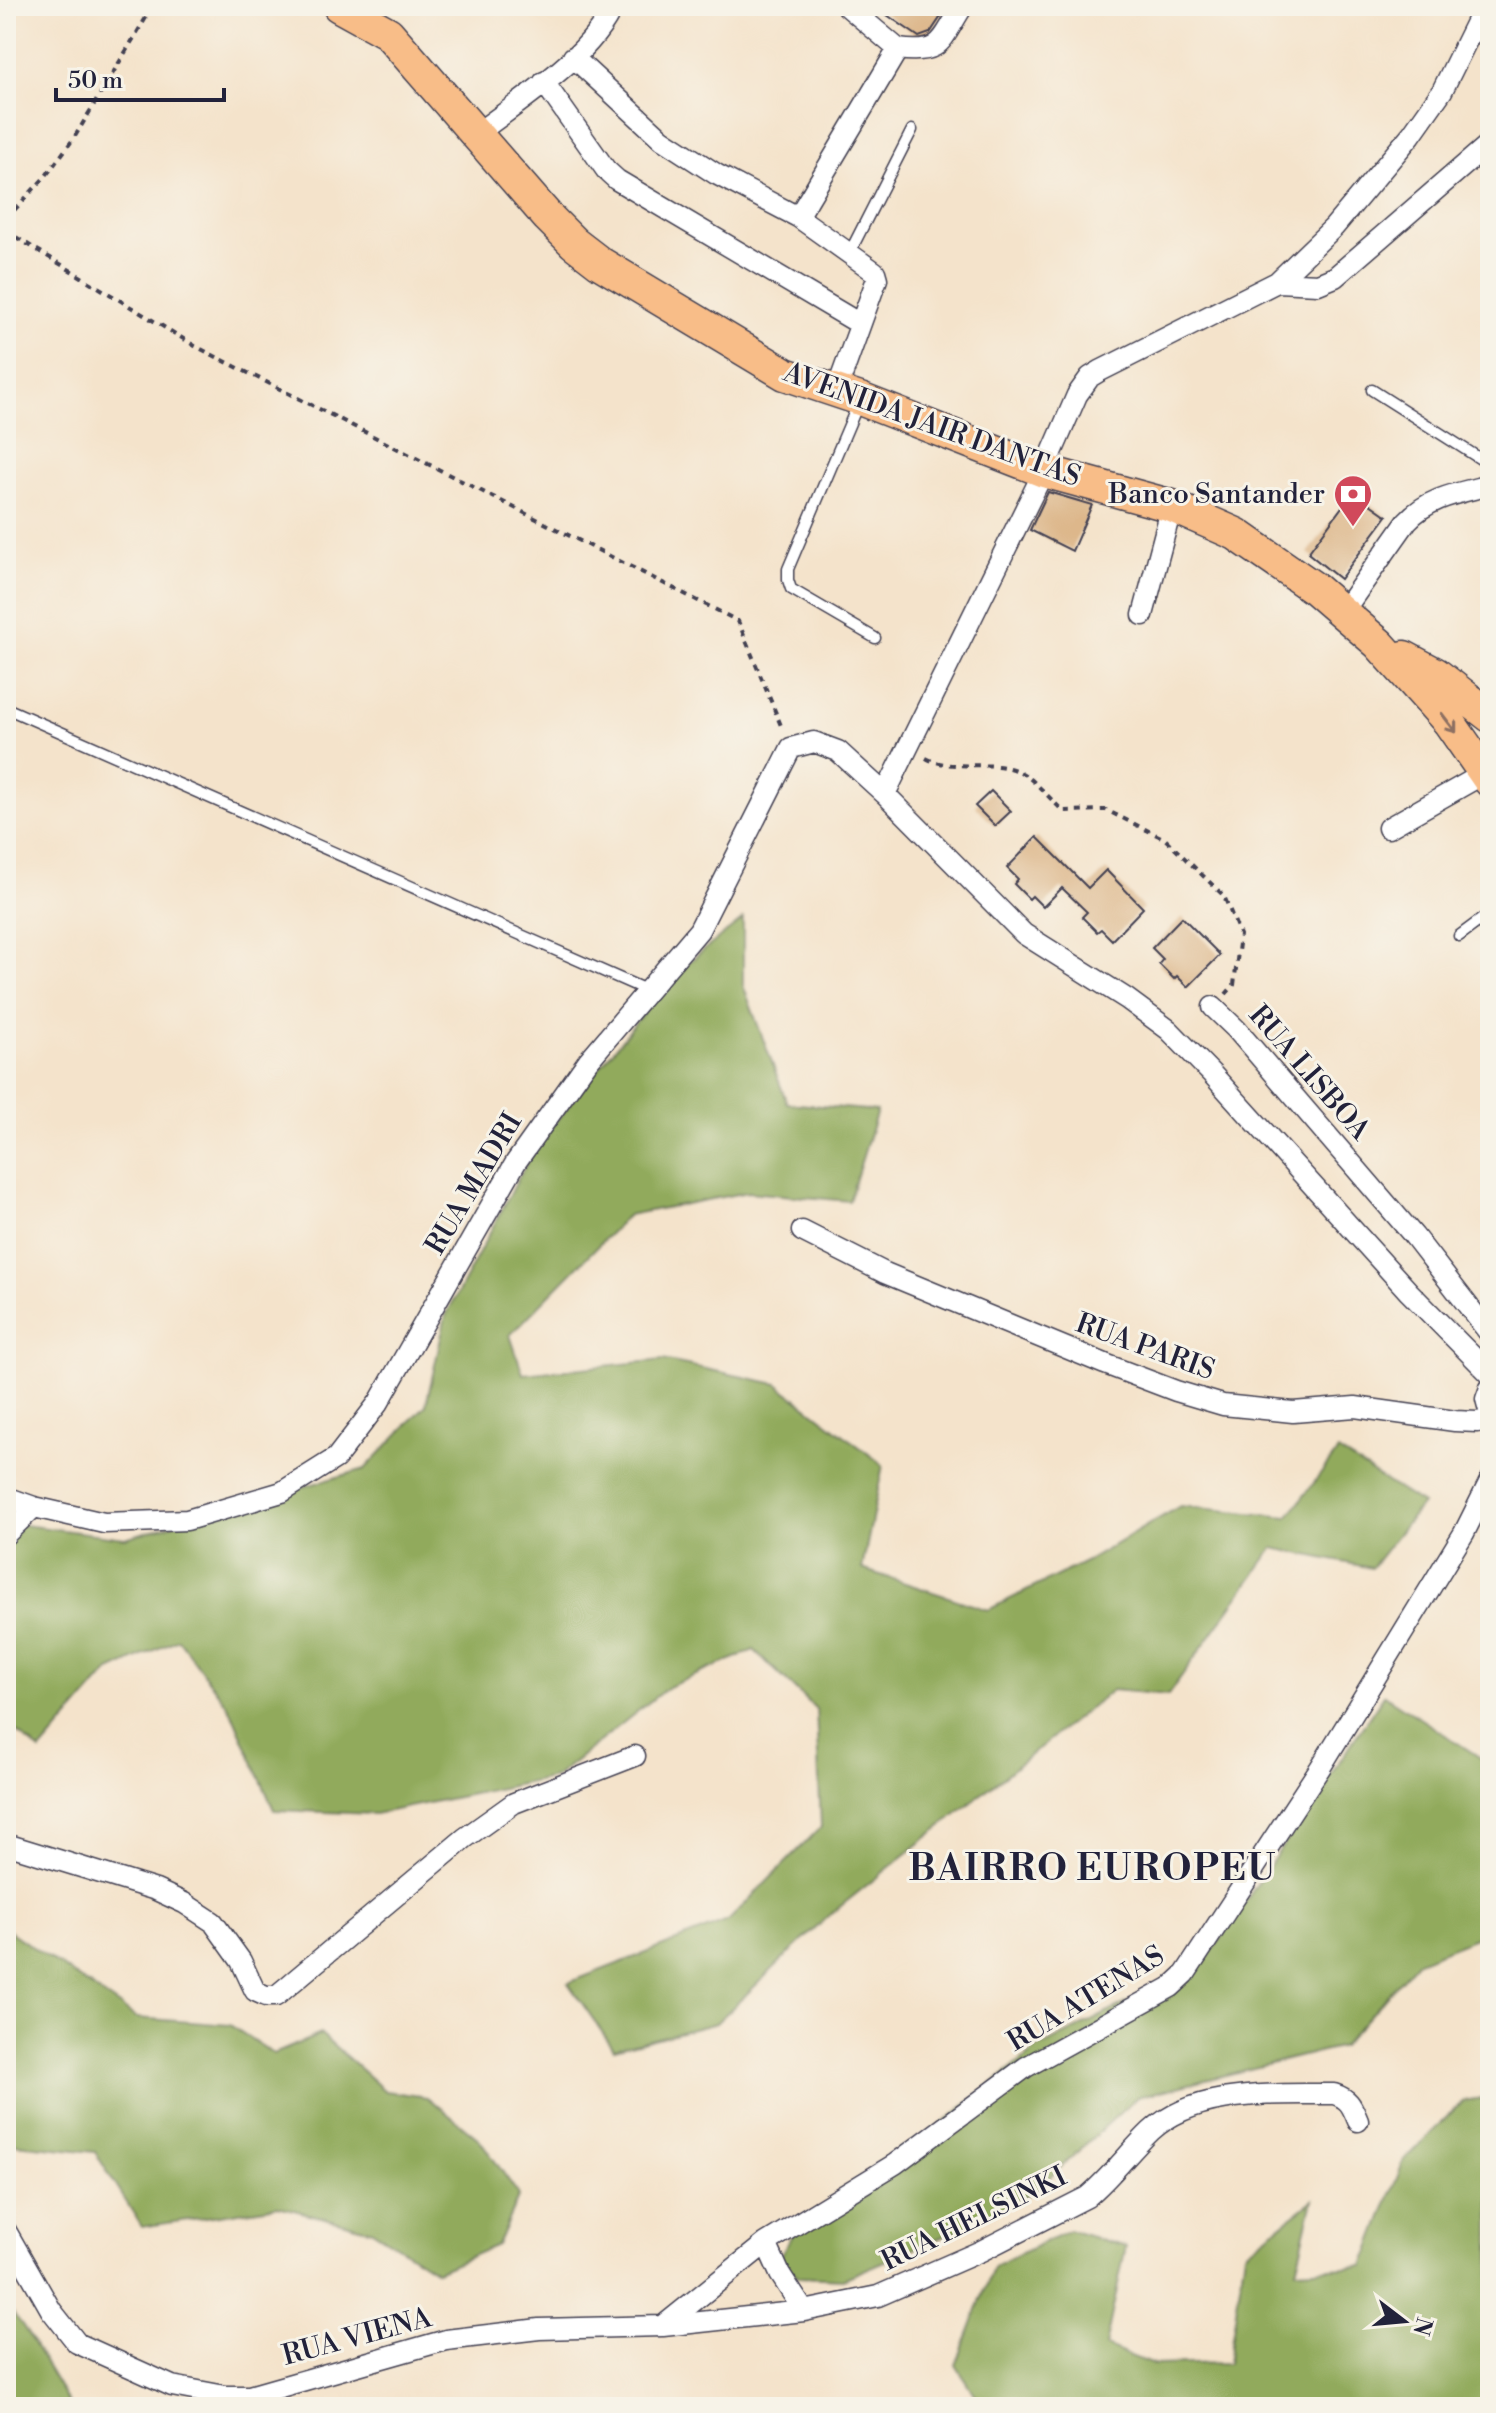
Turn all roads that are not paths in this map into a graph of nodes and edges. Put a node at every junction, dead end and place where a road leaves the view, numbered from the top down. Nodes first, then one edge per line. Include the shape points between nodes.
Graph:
1 (339, 6) edge
2 (613, 6) edge
3 (847, 6) edge
4 (963, 6) edge
5 (1484, 6) edge
6 (380, 20) edge
7 (898, 49) junction
8 (573, 57) junction
9 (544, 82) junction
10 (912, 130) dead end
11 (475, 135) junction
12 (1490, 143) edge
13 (798, 217) junction
14 (850, 252) junction
15 (1277, 282) junction
16 (860, 324) junction
17 (1372, 390) dead end
18 (848, 395) junction
19 (1490, 465) edge
20 (1044, 471) junction
21 (1490, 485) edge
22 (1172, 506) junction
23 (1342, 613) junction
24 (1143, 615) dead end
25 (875, 638) dead end
26 (1379, 644) junction
27 (6, 708) edge
28 (1490, 716) edge
29 (1487, 777) edge
30 (885, 794) junction
31 (1388, 828) dead end
32 (1490, 913) edge
33 (1459, 936) dead end
34 (646, 990) junction
35 (1213, 1007) road end
36 (802, 1231) dead end
37 (1490, 1334) edge
38 (1490, 1374) edge
39 (1490, 1388) edge
40 (1490, 1417) edge
41 (1490, 1481) edge
42 (6, 1497) edge
43 (34, 1507) junction
44 (6, 1534) edge
45 (635, 1756) dead end
46 (6, 1844) edge
47 (1358, 2121) dead end
48 (6, 2231) edge
49 (766, 2243) junction
50 (804, 2311) junction
51 (663, 2326) junction

1 - 6 main road, AVENIDA JAIR DANTAS
2 - 8 street via 592,41
3 - 7 street
4 - 7 street via 935,47 922,52
5 - 15 street via 1442,91 1411,135 1334,227
6 - 11 main road, AVENIDA JAIR DANTAS
7 - 13 street
8 - 9 street
8 - 13 street via 662,139
9 - 11 street
9 - 16 street via 617,180
10 - 14 lane
11 - 18 main road, AVENIDA JAIR DANTAS via 548,217 600,263 785,374
12 - 15 street via 1335,277 1318,284
13 - 14 street
14 - 16 street via 877,275
15 - 20 street via 1090,377
16 - 18 street
17 - 19 lane
18 - 20 main road, AVENIDA JAIR DANTAS
18 - 25 lane via 788,580 791,589
20 - 22 main road, AVENIDA JAIR DANTAS
20 - 30 street
21 - 23 street via 1419,508
22 - 23 main road, AVENIDA JAIR DANTAS via 1236,534
22 - 24 street
23 - 26 main road, AVENIDA JAIR DANTAS
26 - 28 main road, AVENIDA JAIR DANTAS via 1436,674
26 -> 29 main road, AVENIDA JAIR DANTAS via 1449,722
27 - 34 lane
29 - 31 street
30 - 34 street, RUA MADRI via 838,751 814,742 791,748 699,930
30 - 38 street via 1024,934 1169,1030
32 - 33 lane
34 - 43 street, RUA MADRI via 516,1162 379,1402 336,1458 282,1492 187,1520 104,1523
35 - 37 street, RUA LISBOA via 1414,1236
36 - 40 street, RUA PARIS via 900,1279 1105,1364 1223,1405 1293,1412 1355,1407 1477,1422
39 - 40 street
41 - 49 street, RUA ATENAS via 1464,1533 1320,1768 1185,1974 1171,1987 1026,2067 895,2164
42 - 43 street, RUA MADRI
43 - 44 street
45 - 46 street via 514,1803 276,1996 255,1991 213,1922 184,1903
47 - 50 street, RUA HELSINKI via 1350,2102 1334,2094 1238,2095 1194,2106 1154,2128 1087,2197 878,2296
48 - 51 street, RUA VIENA via 51,2310 77,2343 172,2386 225,2396 249,2396 446,2340 539,2329
49 - 50 street
49 - 51 street, RUA ATENAS
50 - 51 street, RUA HELSINKI

